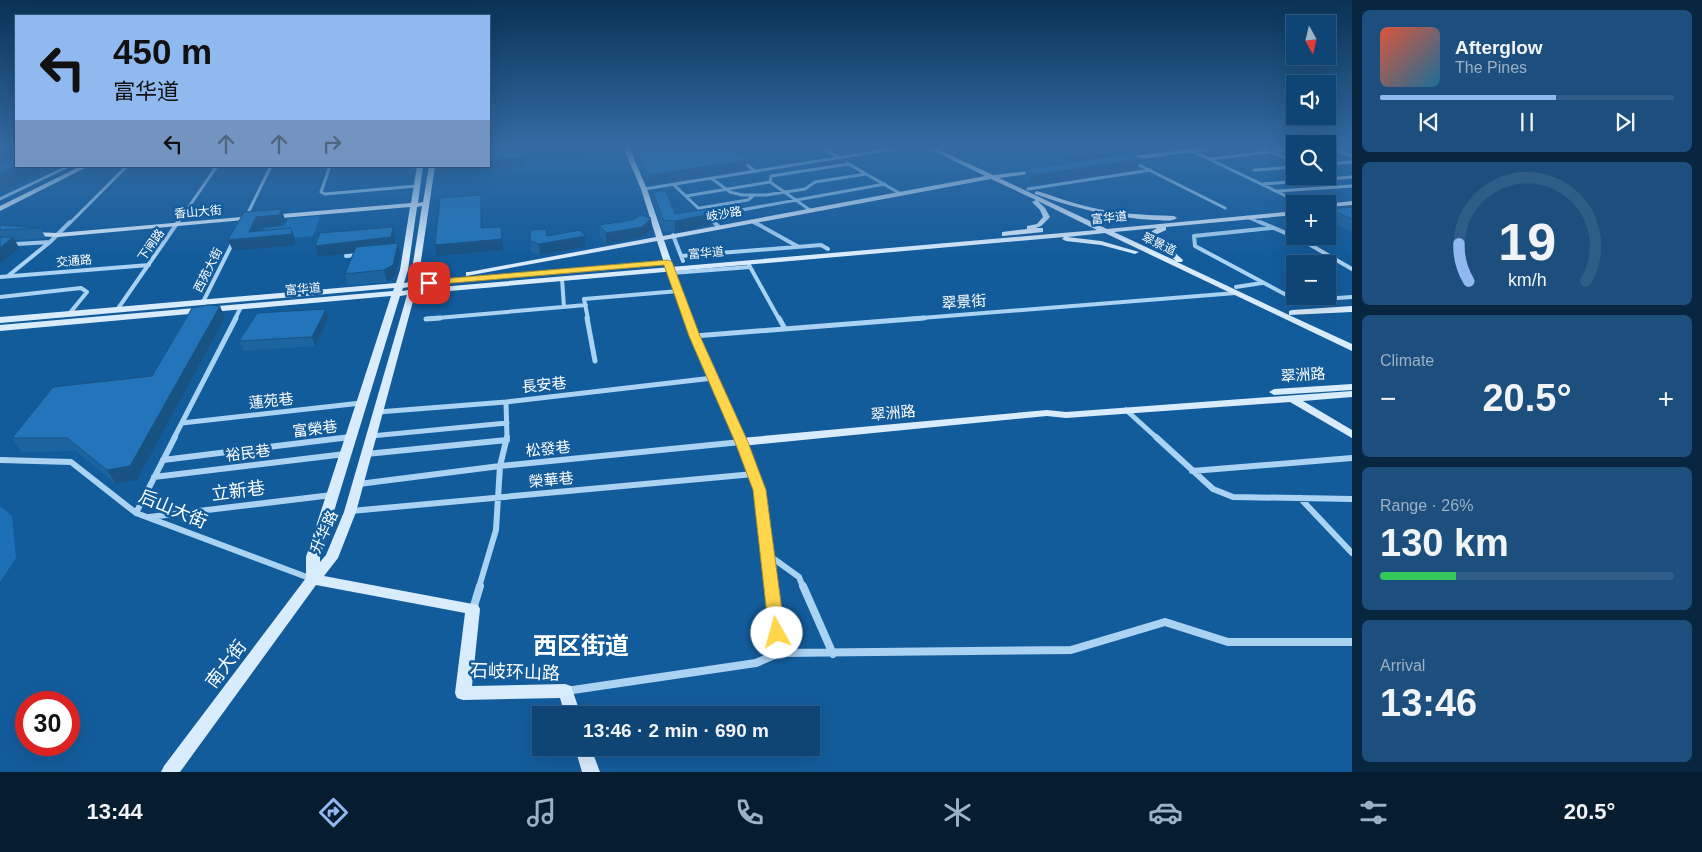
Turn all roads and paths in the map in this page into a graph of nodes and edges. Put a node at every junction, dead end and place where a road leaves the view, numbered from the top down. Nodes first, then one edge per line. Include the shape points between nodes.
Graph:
1 (33, 183) edge
2 (42, 183) edge
3 (52, 183) edge
4 (110, 183) edge
5 (205, 183) edge
6 (263, 183) edge
7 (324, 183) edge
8 (417, 183) edge
9 (641, 183) edge
10 (679, 183) edge
11 (718, 183) edge
12 (764, 183) edge
13 (771, 183) edge
14 (814, 183) edge
15 (959, 183) edge
16 (1005, 183) edge
17 (1013, 183) edge
18 (1078, 183) edge
19 (1176, 183) edge
20 (1273, 183) edge
21 (673, 184) junction
22 (885, 184) joint
23 (1261, 184) joint
24 (429, 185) joint
25 (417, 186) junction
26 (1352, 186) edge
27 (644, 189) junction
28 (727, 189) junction
29 (1277, 191) junction
30 (1027, 192) junction
31 (786, 193) junction
32 (1037, 193) junction
33 (901, 194) junction
34 (686, 196) junction
35 (754, 196) junction
36 (1286, 196) edge
37 (0, 199) edge
38 (796, 200) junction
39 (1352, 203) edge
40 (0, 204) edge
41 (427, 204) junction
42 (1336, 204) edge
43 (414, 205) junction
44 (700, 208) junction
45 (1225, 208) dead end
46 (1352, 208) edge
47 (0, 209) edge
48 (1286, 209) edge
49 (1336, 209) edge
50 (810, 210) junction
51 (1286, 214) edge
52 (708, 216) junction
53 (1247, 217) junction
54 (1174, 218) junction
55 (245, 219) junction
56 (751, 221) junction
57 (1183, 223) junction
58 (177, 225) junction
59 (1091, 226) junction
60 (240, 227) edge
61 (719, 227) junction
62 (1103, 228) junction
63 (1271, 228) junction
64 (1115, 230) junction
65 (20, 233) edge
66 (1012, 233) junction
67 (58, 235) junction
68 (672, 235) junction
69 (236, 236) edge
70 (660, 238) junction
71 (1023, 239) junction
72 (50, 242) junction
73 (0, 245) edge
74 (798, 246) junction
75 (828, 249) junction
76 (407, 250) junction
77 (398, 251) edge
78 (363, 254) edge
79 (346, 256) dead end
80 (682, 259) junction
81 (1180, 260) junction
82 (1169, 262) junction
83 (749, 264) junction
84 (150, 265) junction
85 (670, 268) junction
86 (1352, 269) edge
87 (490, 270) junction
88 (563, 275) junction
89 (0, 277) edge
90 (7, 277) junction
91 (1263, 282) junction
92 (413, 288) junction
93 (398, 289) junction
94 (1236, 290) junction
95 (678, 291) junction
96 (0, 297) edge
97 (1352, 297) edge
98 (203, 302) junction
99 (586, 305) junction
100 (241, 307) junction
101 (564, 307) junction
102 (1352, 309) edge
103 (117, 310) junction
104 (1292, 313) junction
105 (69, 314) junction
106 (426, 319) dead end
107 (0, 320) edge
108 (0, 328) edge
109 (785, 329) junction
110 (694, 336) junction
111 (1352, 342) edge
112 (1352, 348) edge
113 (595, 361) dead end
114 (713, 378) junction
115 (1352, 387) edge
116 (1352, 394) edge
117 (1287, 395) junction
118 (1318, 396) junction
119 (1263, 400) junction
120 (506, 402) junction
121 (362, 404) junction
122 (1126, 410) junction
123 (378, 412) junction
124 (1047, 413) junction
125 (1322, 418) junction
126 (182, 423) junction
127 (507, 423) junction
128 (1352, 435) edge
129 (370, 436) junction
130 (351, 437) junction
131 (506, 440) junction
132 (741, 442) junction
133 (346, 454) junction
134 (366, 454) junction
135 (1352, 458) edge
136 (0, 460) edge
137 (163, 460) junction
138 (500, 466) junction
139 (1192, 471) junction
140 (754, 474) junction
141 (154, 477) junction
142 (357, 484) junction
143 (332, 495) junction
144 (498, 498) junction
145 (1300, 498) junction
146 (1352, 499) edge
147 (350, 512) junction
148 (136, 513) junction
149 (147, 518) junction
150 (1352, 553) edge
151 (767, 554) junction
152 (313, 579) junction
153 (473, 609) junction
154 (1352, 642) edge
155 (780, 653) junction
156 (833, 654) junction
157 (565, 691) junction
158 (570, 706) edge
159 (586, 756) edge
160 (170, 772) edge
161 (591, 772) edge

1 - 37 street
2 - 40 main road
3 - 47 main road
4 - 67 street
5 - 58 street, 下闸路
6 - 55 street
7 - 25 street via 321,192 325,194
8 - 25 main road, 升华路
9 - 27 main road
10 - 21 street
11 - 28 street
12 - 28 street
13 - 31 street
14 - 31 street via 805,189
15 - 33 main road, 岐沙路
16 - 30 main road, 翠景道
17 - 30 main road, 翠景道
18 - 30 street
19 - 45 street
20 - 23 street
21 - 27 street
21 - 34 street
22 - 33 street
22 - 38 street
23 - 29 street
24 - 25 main road
24 - 41 main road, 升华路
25 - 43 main road, 升华路
26 - 29 street
27 - 70 main road
28 - 34 street
28 - 35 street
29 - 36 street
30 - 32 main road, 翠景道
30 - 59 main road, 翠景道
30 - 66 main road via 1047,217 1039,225
31 - 35 street
31 - 38 street
32 - 54 main road via 1105,214
32 - 62 main road, 翠景道
33 - 50 main road, 岐沙路
34 - 44 street
35 - 44 street via 748,200
38 - 50 street
38 - 52 street
39 - 42 main road
41 - 43 main road, 香山大街
41 - 92 main road, 升华路
43 - 55 main road, 香山大街
43 - 76 main road, 升华路
44 - 52 street
46 - 49 main road
48 - 54 main road, 富华道
50 - 56 main road, 岐沙路
51 - 53 main road, 富华道
52 - 61 street
53 - 57 main road, 富华道
53 - 63 street
54 - 62 main road, 富华道
55 - 58 main road, 香山大街
55 - 60 street
56 - 61 main road, 岐沙路
56 - 74 street
57 - 64 main road, 富华道
57 - 81 main road via 1155,230 1150,235
58 - 67 main road, 香山大街
58 - 84 street, 下闸路
59 - 62 main road, 翠景道
59 - 66 main road, 富华道
61 - 68 main road, 岐沙路
62 - 64 main road, 富华道
62 - 71 main road, 富华道
62 - 82 main road, 翠景道
63 - 86 street via 1302,240
63 - 91 street via 1194,236 1196,246
64 - 81 main road, 翠景道
65 - 67 main road, 香山大街
66 - 75 main road, 富华道
67 - 72 street
68 - 70 main road, 岐沙路
68 - 80 street
69 - 98 street, 西苑大街
70 - 85 main road
70 - 87 main road, 岐沙路
71 - 82 main road via 1101,243
71 - 83 main road, 富华道
72 - 73 street
72 - 90 street
74 - 75 street via 821,244
74 - 80 street
75 - 80 main road, 富华道
76 - 77 street
76 - 93 main road, 升华路
78 - 79 street
80 - 85 main road, 富华道
81 - 94 main road, 翠景道
82 - 94 main road, 翠景道
83 - 85 main road, 富华道
83 - 109 street
84 - 90 street, 交通路
84 - 103 street, 下闸路
85 - 88 main road, 富华道
85 - 95 street
87 - 88 main road
87 - 92 main road, 岐沙路
88 - 92 main road, 富华道
88 - 101 street
89 - 90 street, 交通路
91 - 94 street, 翠景街
91 - 97 street via 1292,298
92 - 93 main road, 富华道
92 - 123 main road, 升华路
93 - 98 main road, 富华道
93 - 100 main road, 富华道
93 - 121 main road, 升华路
94 - 104 main road, 翠景道
94 - 109 street, 翠景街
94 - 112 main road, 翠景道
95 - 99 street via 584,299
95 - 110 street
96 - 105 street via 81,288 87,292
98 - 103 main road, 富华道
99 - 101 street
99 - 113 street
100 - 108 main road, 富华道
100 - 126 street
101 - 106 street
102 - 104 main road
103 - 105 main road, 富华道
104 - 111 main road, 翠景道
105 - 107 main road, 富华道
109 - 110 street, 翠景街
110 - 114 street
114 - 120 street, 長安巷
114 - 132 street
115 - 117 main road, 翠洲路
116 - 118 main road, 翠洲路
117 - 118 main road, 翠洲路
117 - 119 main road, 翠洲路
117 - 124 main road, 翠洲路 via 1061,409
117 - 125 main road
118 - 125 main road via 1310,400
119 - 122 main road, 翠洲路
119 - 125 main road via 1296,407
120 - 123 street, 長安巷
120 - 127 street
121 - 126 street, 蓮苑巷
121 - 130 main road, 升华路
122 - 124 main road, 翠洲路 via 1066,415
122 - 139 street
123 - 129 main road, 升华路
124 - 132 main road, 翠洲路
125 - 128 main road
126 - 137 street
127 - 129 street
127 - 131 street
129 - 134 main road, 升华路
130 - 133 main road, 升华路
130 - 137 street, 富榮巷
131 - 134 street
131 - 138 street
132 - 138 street, 松發巷
132 - 140 street
133 - 141 street, 裕民巷
133 - 143 main road, 升华路
134 - 142 main road, 升华路
135 - 139 street
136 - 148 street, 后山大街 via 71,462
137 - 141 street
138 - 142 street, 松發巷
138 - 144 street
139 - 145 street via 1213,489 1233,497
140 - 144 street, 榮華巷
140 - 151 street via 760,490
141 - 148 street
142 - 147 main road, 升华路
143 - 149 street, 立新巷
143 - 152 main road, 升华路 via 313,557
144 - 147 street, 榮華巷
144 - 153 street via 496,530
145 - 146 street
145 - 150 street
147 - 152 main road, 升华路 via 332,558
148 - 149 street, 后山大街
149 - 152 street, 后山大街
151 - 155 street
151 - 156 street via 799,577
152 - 153 main road
152 - 160 main road, 南大街
153 - 157 main road, 石岐环山路 via 463,693
154 - 156 street via 1228,642 1165,622 1071,650
155 - 156 street
155 - 157 street via 756,663
157 - 158 main road, 石岐环山路
159 - 161 main road

